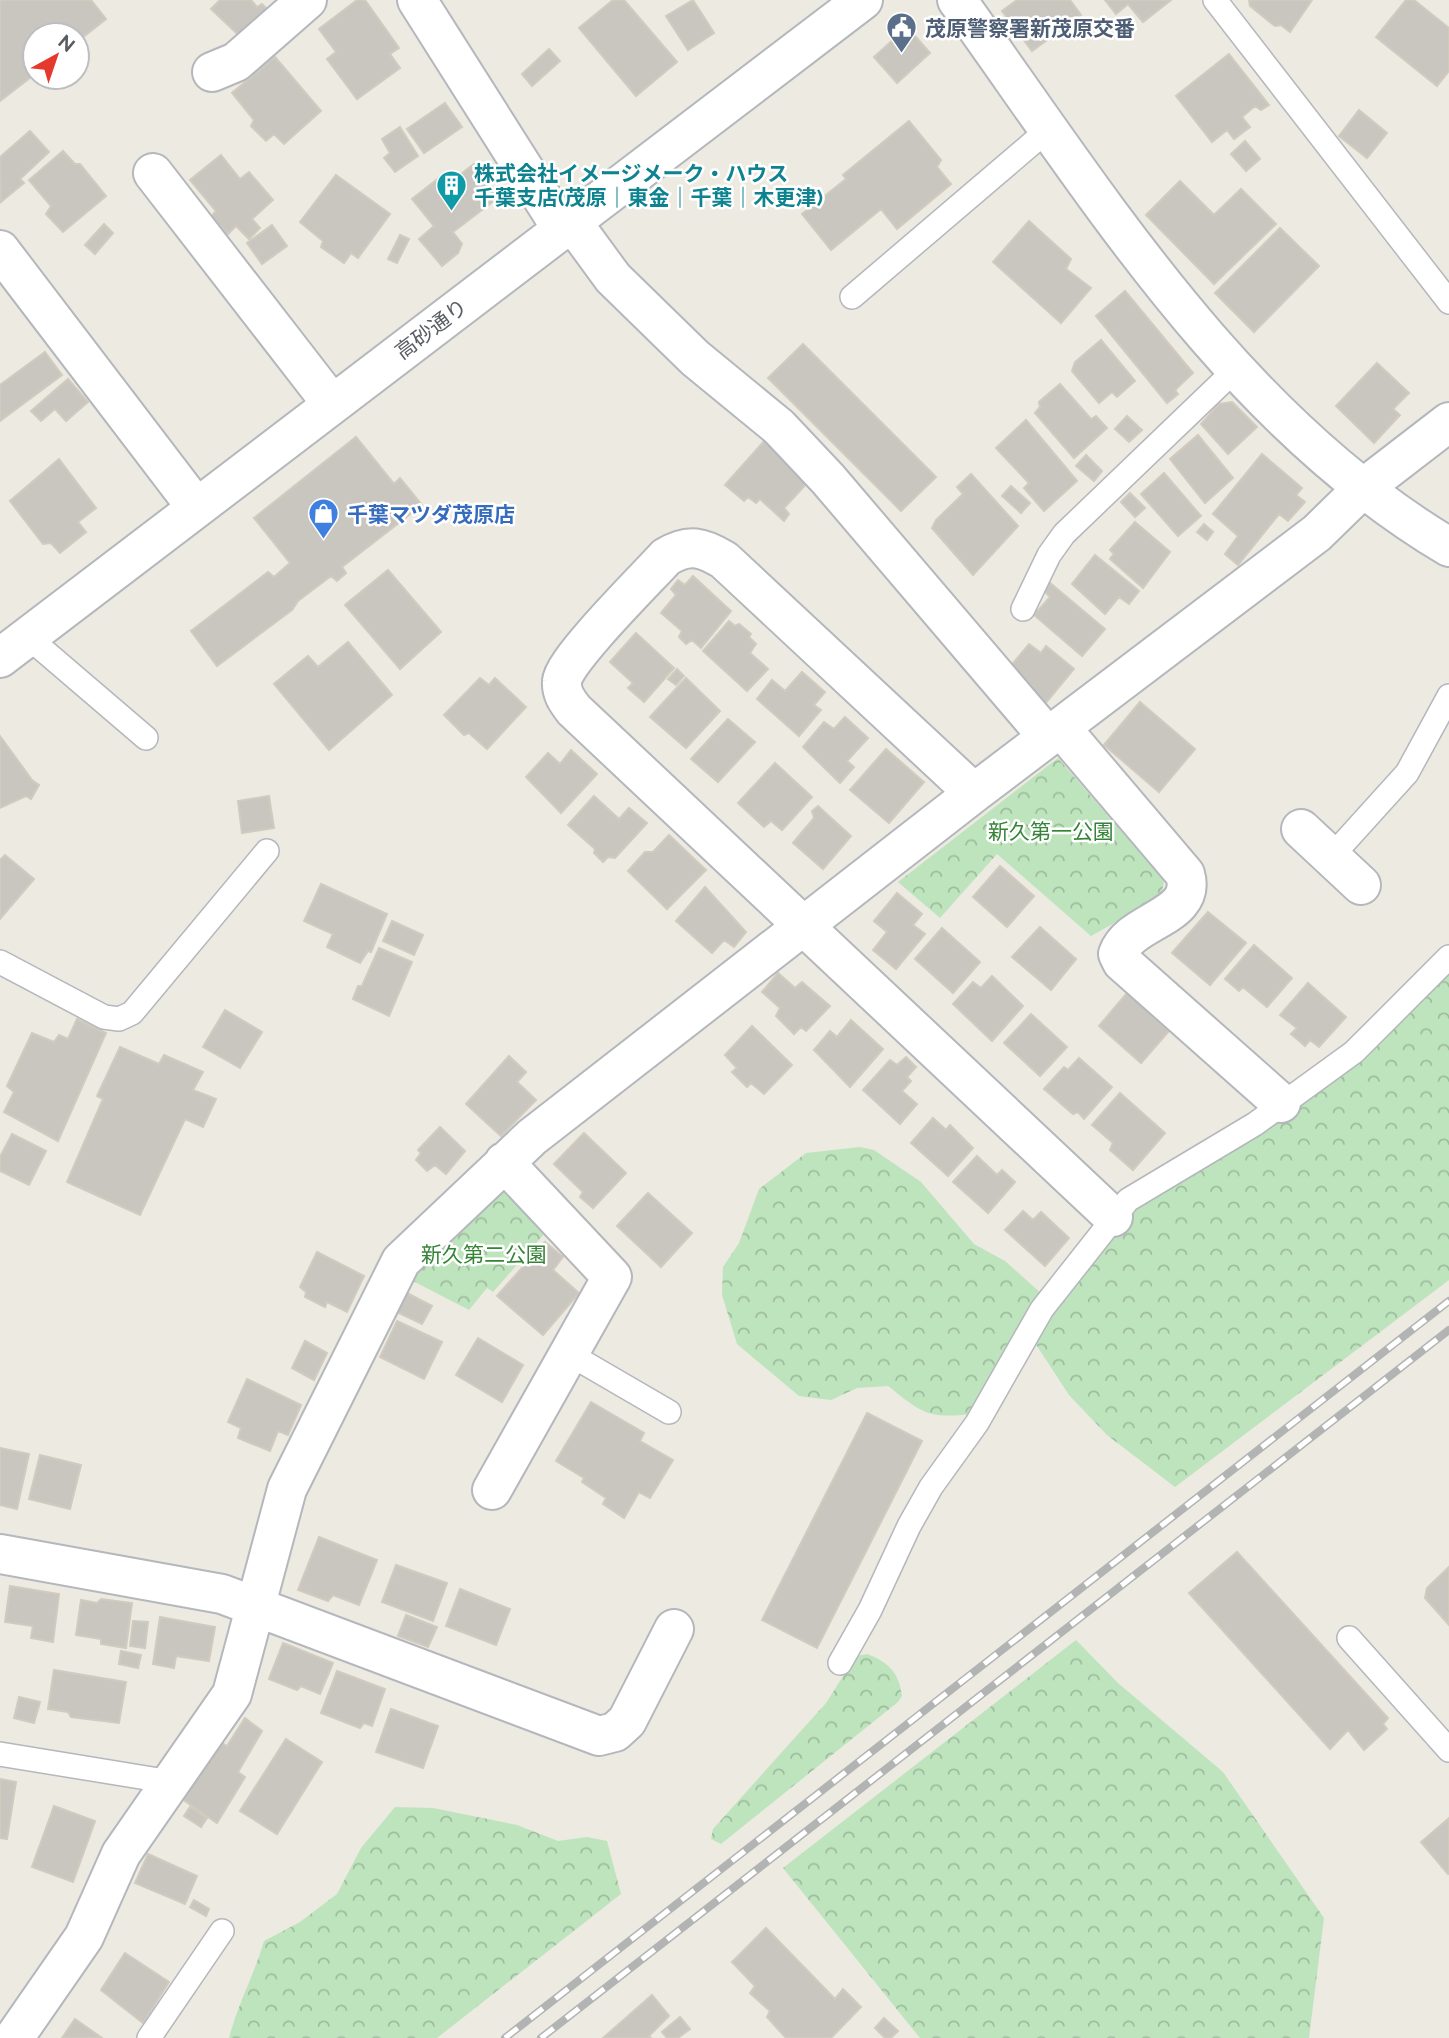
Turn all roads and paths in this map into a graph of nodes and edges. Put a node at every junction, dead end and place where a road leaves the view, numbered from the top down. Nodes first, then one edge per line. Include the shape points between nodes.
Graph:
1 (307, 0) edge
2 (417, 0) edge
3 (863, 0) edge
4 (957, 0) edge
5 (1215, 0) edge
6 (212, 72) dead end
7 (1049, 128) junction
8 (153, 173) dead end
9 (567, 226) junction
10 (0, 250) edge
11 (852, 297) dead end
12 (1449, 302) edge
13 (1237, 368) junction
14 (332, 404) junction
15 (1449, 422) edge
16 (1362, 489) junction
17 (197, 508) junction
18 (1449, 547) edge
19 (1023, 609) dead end
20 (14, 648) edge
21 (1449, 696) edge
22 (1055, 732) junction
23 (146, 738) dead end
24 (974, 793) junction
25 (1301, 829) dead end
26 (267, 851) dead end
27 (1331, 857) junction
28 (1362, 885) dead end
29 (806, 925) junction
30 (1449, 957) edge
31 (0, 962) edge
32 (1282, 1103) junction
33 (504, 1162) junction
34 (1113, 1217) junction
35 (571, 1355) junction
36 (670, 1412) dead end
37 (492, 1490) dead end
38 (0, 1554) edge
39 (257, 1607) junction
40 (674, 1629) dead end
41 (1349, 1638) dead end
42 (840, 1663) dead end
43 (1449, 1750) edge
44 (0, 1754) edge
45 (171, 1782) junction
46 (222, 1931) dead end
47 (14, 2038) edge
48 (149, 2038) edge

1 - 6 street via 236,62
2 - 9 street
3 - 9 street, 高砂通り
4 - 7 street
5 - 12 lane
7 - 11 lane
7 - 13 street via 1135,246
8 - 14 street
9 - 14 street, 高砂通り
9 - 22 street via 695,358 779,427
10 - 17 street
13 - 16 street via 1296,433
13 - 19 lane via 1064,534
14 - 17 street, 高砂通り
15 - 16 street
16 - 18 street
16 - 22 street via 1317,533
17 - 20 street, 高砂通り
20 - 23 lane
21 - 27 lane via 1407,773
22 - 24 street
22 - 32 street via 1185,874 1184,899 1121,944 1118,954 1122,962
24 - 29 street
24 - 29 street via 724,560 704,548 683,546 666,557 575,657 562,678 564,697
25 - 27 street
26 - 31 lane via 132,1013 120,1019 104,1017
27 - 28 street
29 - 33 street
29 - 34 street
30 - 32 lane via 1354,1052
32 - 34 lane via 1255,1125 1128,1200
33 - 35 street via 612,1278
33 - 39 street via 419,1241 390,1278 287,1489
34 - 42 lane via 1042,1309 976,1423 931,1487
35 - 36 lane
35 - 37 street
38 - 39 street via 222,1594
39 - 40 street via 598,1736 615,1732 627,1721
39 - 45 street via 232,1694
41 - 43 lane
44 - 45 lane
45 - 47 street via 121,1854 84,1937
46 - 48 lane

